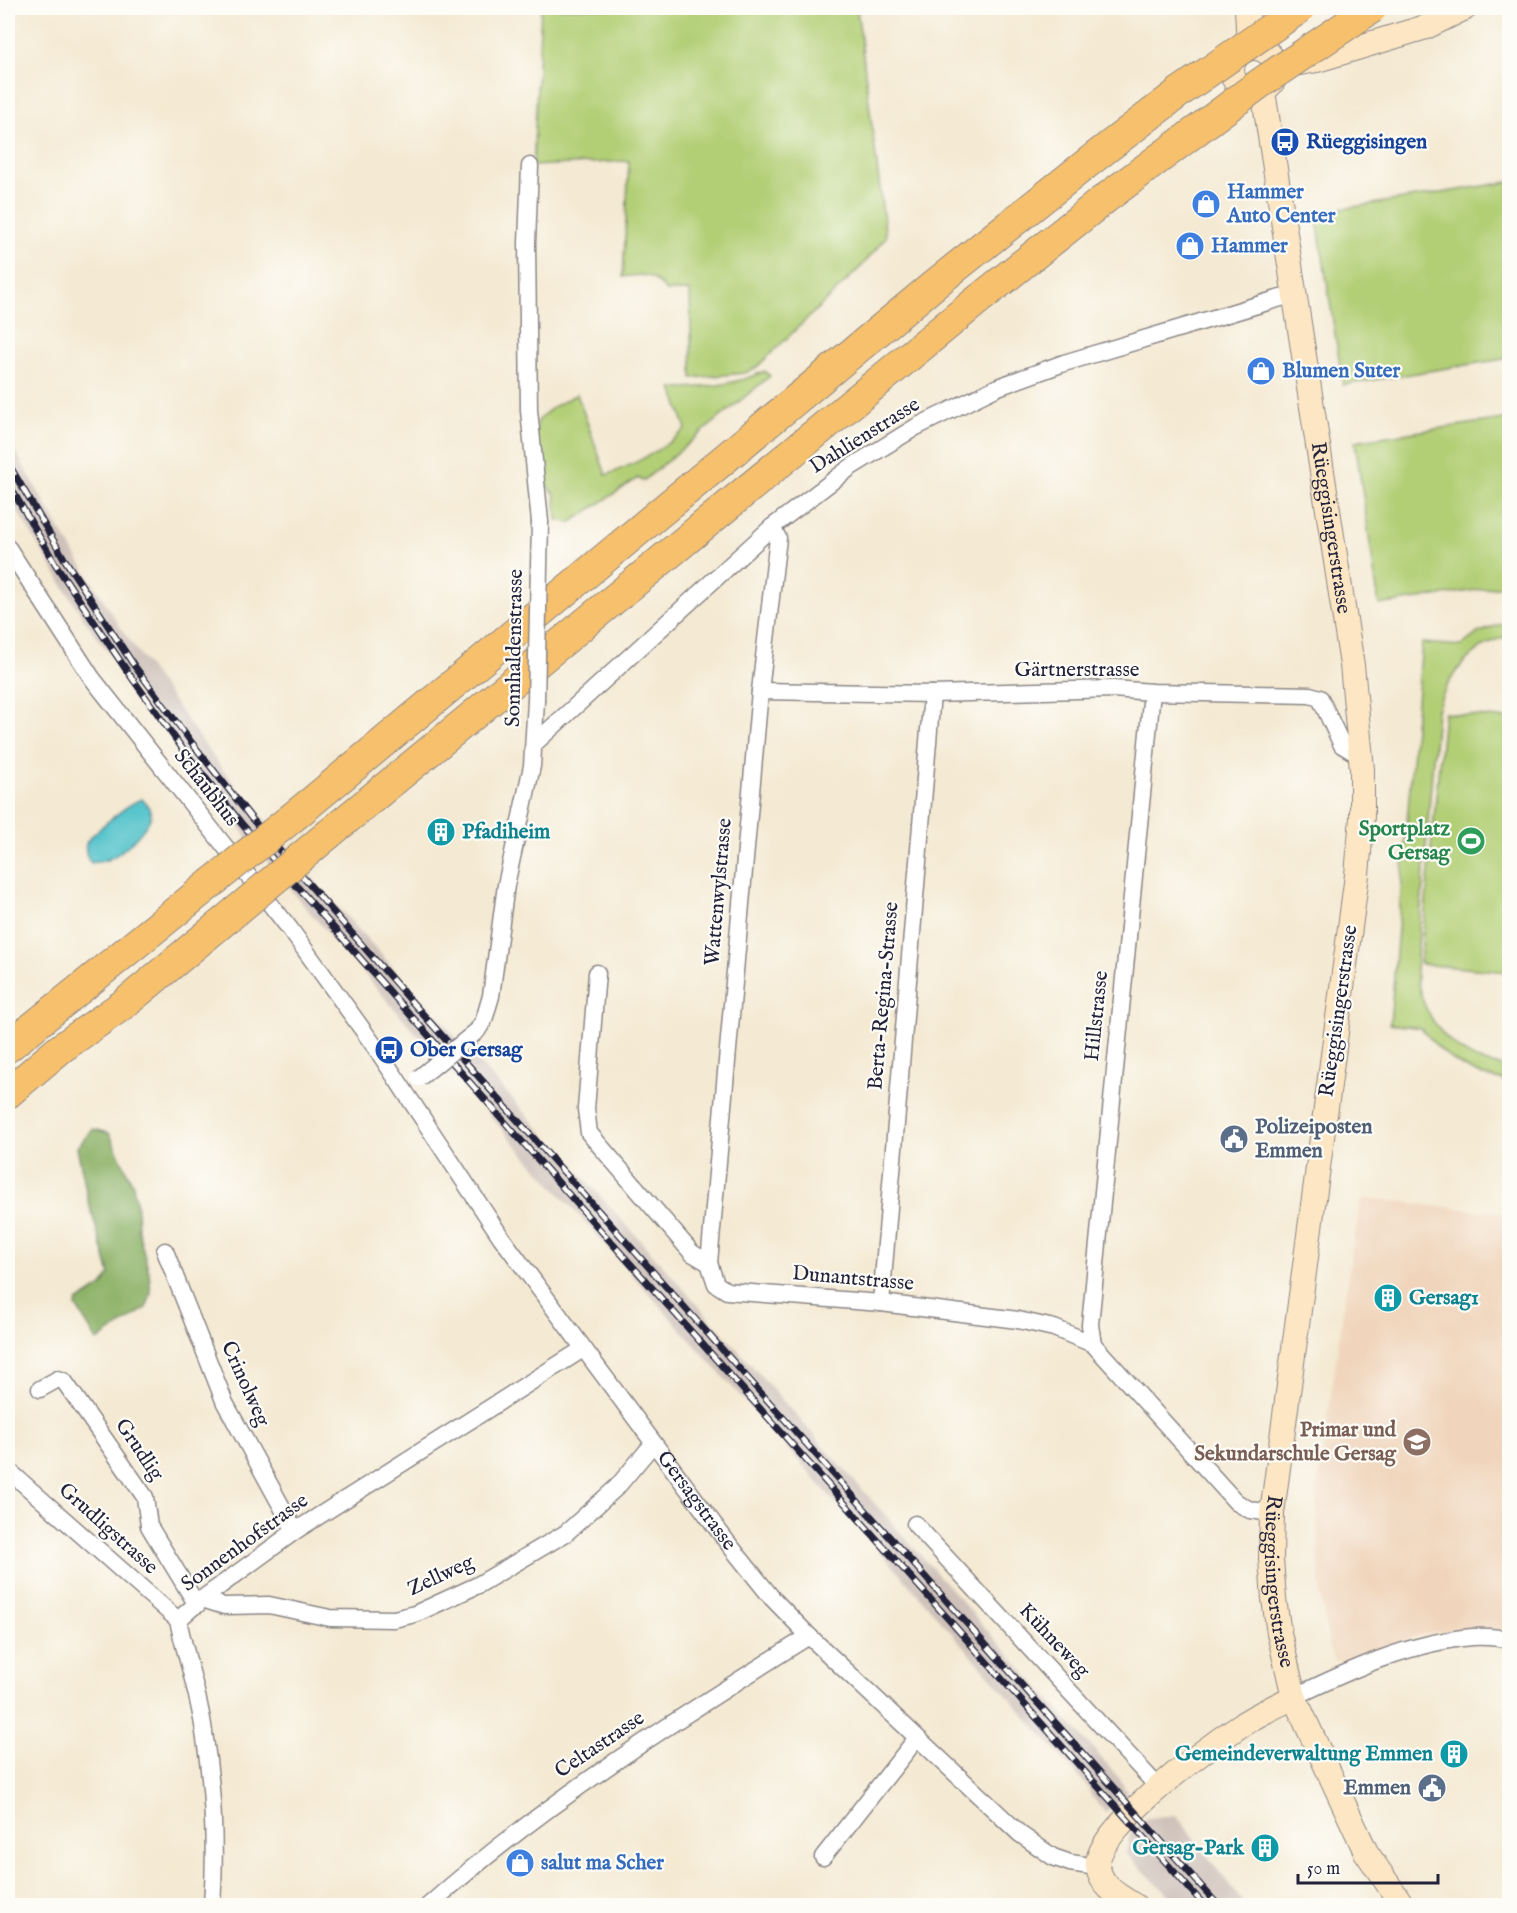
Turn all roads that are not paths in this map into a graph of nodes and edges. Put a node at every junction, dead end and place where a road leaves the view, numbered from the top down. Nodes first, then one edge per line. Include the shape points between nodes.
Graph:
1 (1246, 8) edge
2 (1300, 8) edge
3 (1372, 8) edge
4 (1465, 8) edge
5 (1249, 48) junction
6 (1276, 66) junction
7 (1263, 91) junction
8 (530, 166) dead end
9 (1294, 294) junction
10 (772, 527) junction
11 (8, 548) edge
12 (760, 691) junction
13 (1152, 692) junction
14 (932, 694) junction
15 (535, 743) junction
16 (1362, 757) junction
17 (597, 973) dead end
18 (124, 1004) junction
19 (8, 1047) edge
20 (378, 1051) joint
21 (404, 1090) junction
22 (8, 1093) edge
23 (8, 1113) edge
24 (165, 1251) dead end
25 (709, 1263) junction
26 (881, 1302) junction
27 (1093, 1344) junction
28 (582, 1349) junction
29 (40, 1389) dead end
30 (653, 1444) junction
31 (8, 1470) edge
32 (1272, 1513) junction
33 (915, 1524) dead end
34 (295, 1531) junction
35 (199, 1602) junction
36 (178, 1620) junction
37 (809, 1636) junction
38 (1509, 1639) edge
39 (1294, 1697) junction
40 (916, 1738) junction
41 (1159, 1788) junction
42 (823, 1857) dead end
43 (1097, 1867) junction
44 (212, 1905) edge
45 (428, 1905) edge
46 (1134, 1905) edge
47 (1402, 1905) edge

1 - 5 street
2 - 19 highway, bridge via 1189,85 940,280 309,804
3 - 18 highway, bridge via 1259,84 974,303
4 - 6 street via 1426,27 1380,42 1317,60
5 - 6 street via 1264,50
5 - 7 street via 1234,60 1233,79 1248,92
6 - 7 street via 1272,84
7 - 9 street, Rüeggisingerstrasse
8 - 15 street, Sonnhaldenstrasse, bridge via 529,410 540,522
9 - 10 street, Dahlienstrasse via 998,387 916,427 851,467
9 - 16 street, Rüeggisingerstrasse via 1352,665
10 - 12 street, Wattenwylstrasse via 778,538
10 - 15 street, Dahlienstrasse
11 - 20 street, Schaubhus via 92,678 290,929
12 - 14 street, Gärtnerstrasse
12 - 25 street, Wattenwylstrasse
13 - 14 street, Gärtnerstrasse via 1113,689
13 - 16 street, Gärtnerstrasse via 1320,698 1342,745
13 - 27 street, Hillstrasse via 1091,1313
14 - 26 street, Berta-Regina-Strasse
15 - 21 street, Sonnhaldenstrasse, bridge via 484,1020 477,1031
16 - 32 street, Rüeggisingerstrasse via 1357,874
17 - 25 street, Dunantstrasse via 586,1109 589,1133 692,1253
18 - 22 highway via 60,1049
18 - 23 highway via 89,1047
20 - 21 street, Gersagstrasse
21 - 28 street, Gersagstrasse via 501,1237
24 - 34 street, Crinolweg via 225,1402
25 - 26 street, Dunantstrasse via 716,1284 727,1291
26 - 27 street, Dunantstrasse via 1018,1320 1054,1328
27 - 32 street, Dunantstrasse via 1236,1502 1250,1510
28 - 30 street, Gersagstrasse
28 - 34 street, Sonnenhofstrasse
29 - 35 street, Grudlig via 58,1379 64,1381 145,1497 150,1526
30 - 35 street, Zellweg via 617,1487 566,1533 478,1585 414,1614 394,1619 330,1618 269,1605
30 - 37 street, Gersagstrasse via 765,1589
31 - 36 street, Grudligstrasse
32 - 39 street, Rüeggisingerstrasse via 1270,1558 1274,1599
33 - 41 street, Kühneweg
34 - 35 street, Sonnenhofstrasse
35 - 36 street, Sonnenhofstrasse
36 - 44 street, Sonnenhofstrasse via 204,1730 210,1785
37 - 40 street, Gersagstrasse
37 - 45 street, Celtastrasse via 695,1707 542,1812
38 - 39 street via 1474,1637 1412,1648
39 - 41 street via 1242,1724
39 - 47 street, Rüeggisingerstrasse via 1366,1852
40 - 42 street
40 - 43 street, Gersagstrasse via 1020,1834 1053,1857
41 - 43 street via 1116,1828 1098,1856
43 - 46 street via 1102,1881

